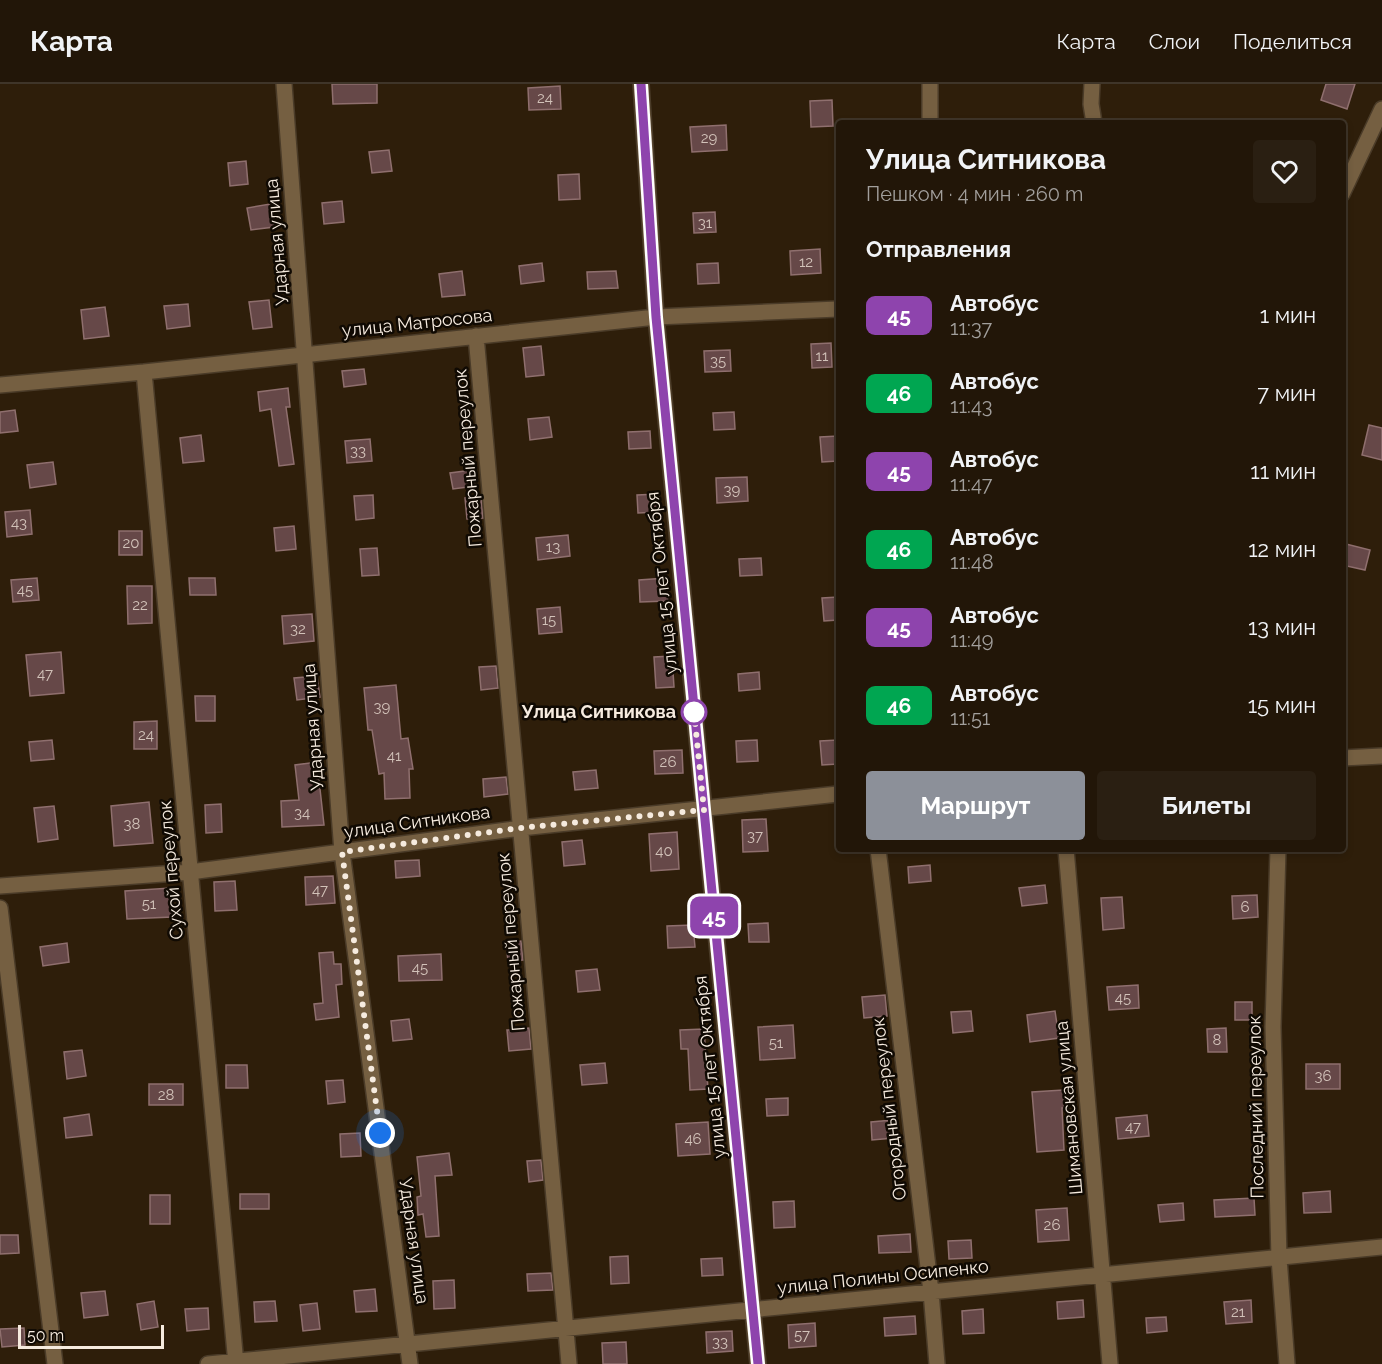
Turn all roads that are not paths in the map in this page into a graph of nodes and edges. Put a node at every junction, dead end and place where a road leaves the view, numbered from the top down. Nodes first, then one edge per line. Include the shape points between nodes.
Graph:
1 (284, 84) edge
2 (641, 84) edge
3 (930, 84) edge
4 (1092, 84) edge
5 (1382, 109) edge
6 (930, 120) edge
7 (1094, 120) edge
8 (1346, 186) edge
9 (836, 309) edge
10 (656, 317) junction
11 (476, 336) junction
12 (306, 355) junction
13 (144, 372) junction
14 (0, 386) edge
15 (1382, 756) edge
16 (1346, 758) edge
17 (836, 794) edge
18 (704, 810) junction
19 (520, 828) junction
20 (342, 852) junction
21 (878, 852) edge
22 (1066, 852) edge
23 (1278, 852) edge
24 (190, 872) junction
25 (0, 886) edge
26 (0, 908) edge
27 (1382, 1247) edge
28 (1279, 1258) junction
29 (1102, 1275) junction
30 (931, 1292) junction
31 (753, 1310) junction
32 (565, 1329) junction
33 (408, 1344) junction
34 (236, 1363) edge
35 (55, 1364) edge
36 (208, 1364) edge
37 (410, 1364) edge
38 (569, 1364) edge
39 (758, 1364) edge
40 (937, 1364) edge
41 (1110, 1364) edge
42 (1287, 1364) edge

1 - 12 street, Ударная улица
2 - 10 street, улица 15 лет Октября
3 - 6 street
4 - 7 street
5 - 8 street
9 - 10 street, улица Матросова
10 - 11 street, улица Матросова
10 - 18 street, улица 15 лет Октября
11 - 12 street, улица Матросова
11 - 19 street, Пожарный переулок
12 - 13 street, улица Матросова
12 - 20 street, Ударная улица
13 - 14 street, улица Матросова
13 - 24 street, Сухой переулок
15 - 16 street
17 - 18 street, улица Ситникова
18 - 19 street, улица Ситникова
18 - 31 street, улица 15 лет Октября
19 - 20 street, улица Ситникова
19 - 32 street, Пожарный переулок
20 - 24 street, улица Ситникова
20 - 33 street, Ударная улица
21 - 30 street, Огородный переулок
22 - 29 street, Шимановская улица
23 - 28 street, Последний переулок via 1273,1027
24 - 25 street, улица Ситникова
24 - 34 street, Сухой переулок
26 - 35 street
27 - 28 street, улица Полины Осипенко
28 - 29 street, улица Полины Осипенко
28 - 42 street, Последний переулок
29 - 30 street, улица Полины Осипенко
29 - 41 street, Шимановская улица
30 - 31 street, улица Полины Осипенко
30 - 40 street, Огородный переулок
31 - 32 street, улица Полины Осипенко
31 - 39 street, улица 15 лет Октября
32 - 33 street, улица Полины Осипенко
32 - 38 street, Пожарный переулок
33 - 34 street, улица Полины Осипенко
33 - 37 street, Ударная улица
34 - 36 street, улица Полины Осипенко

